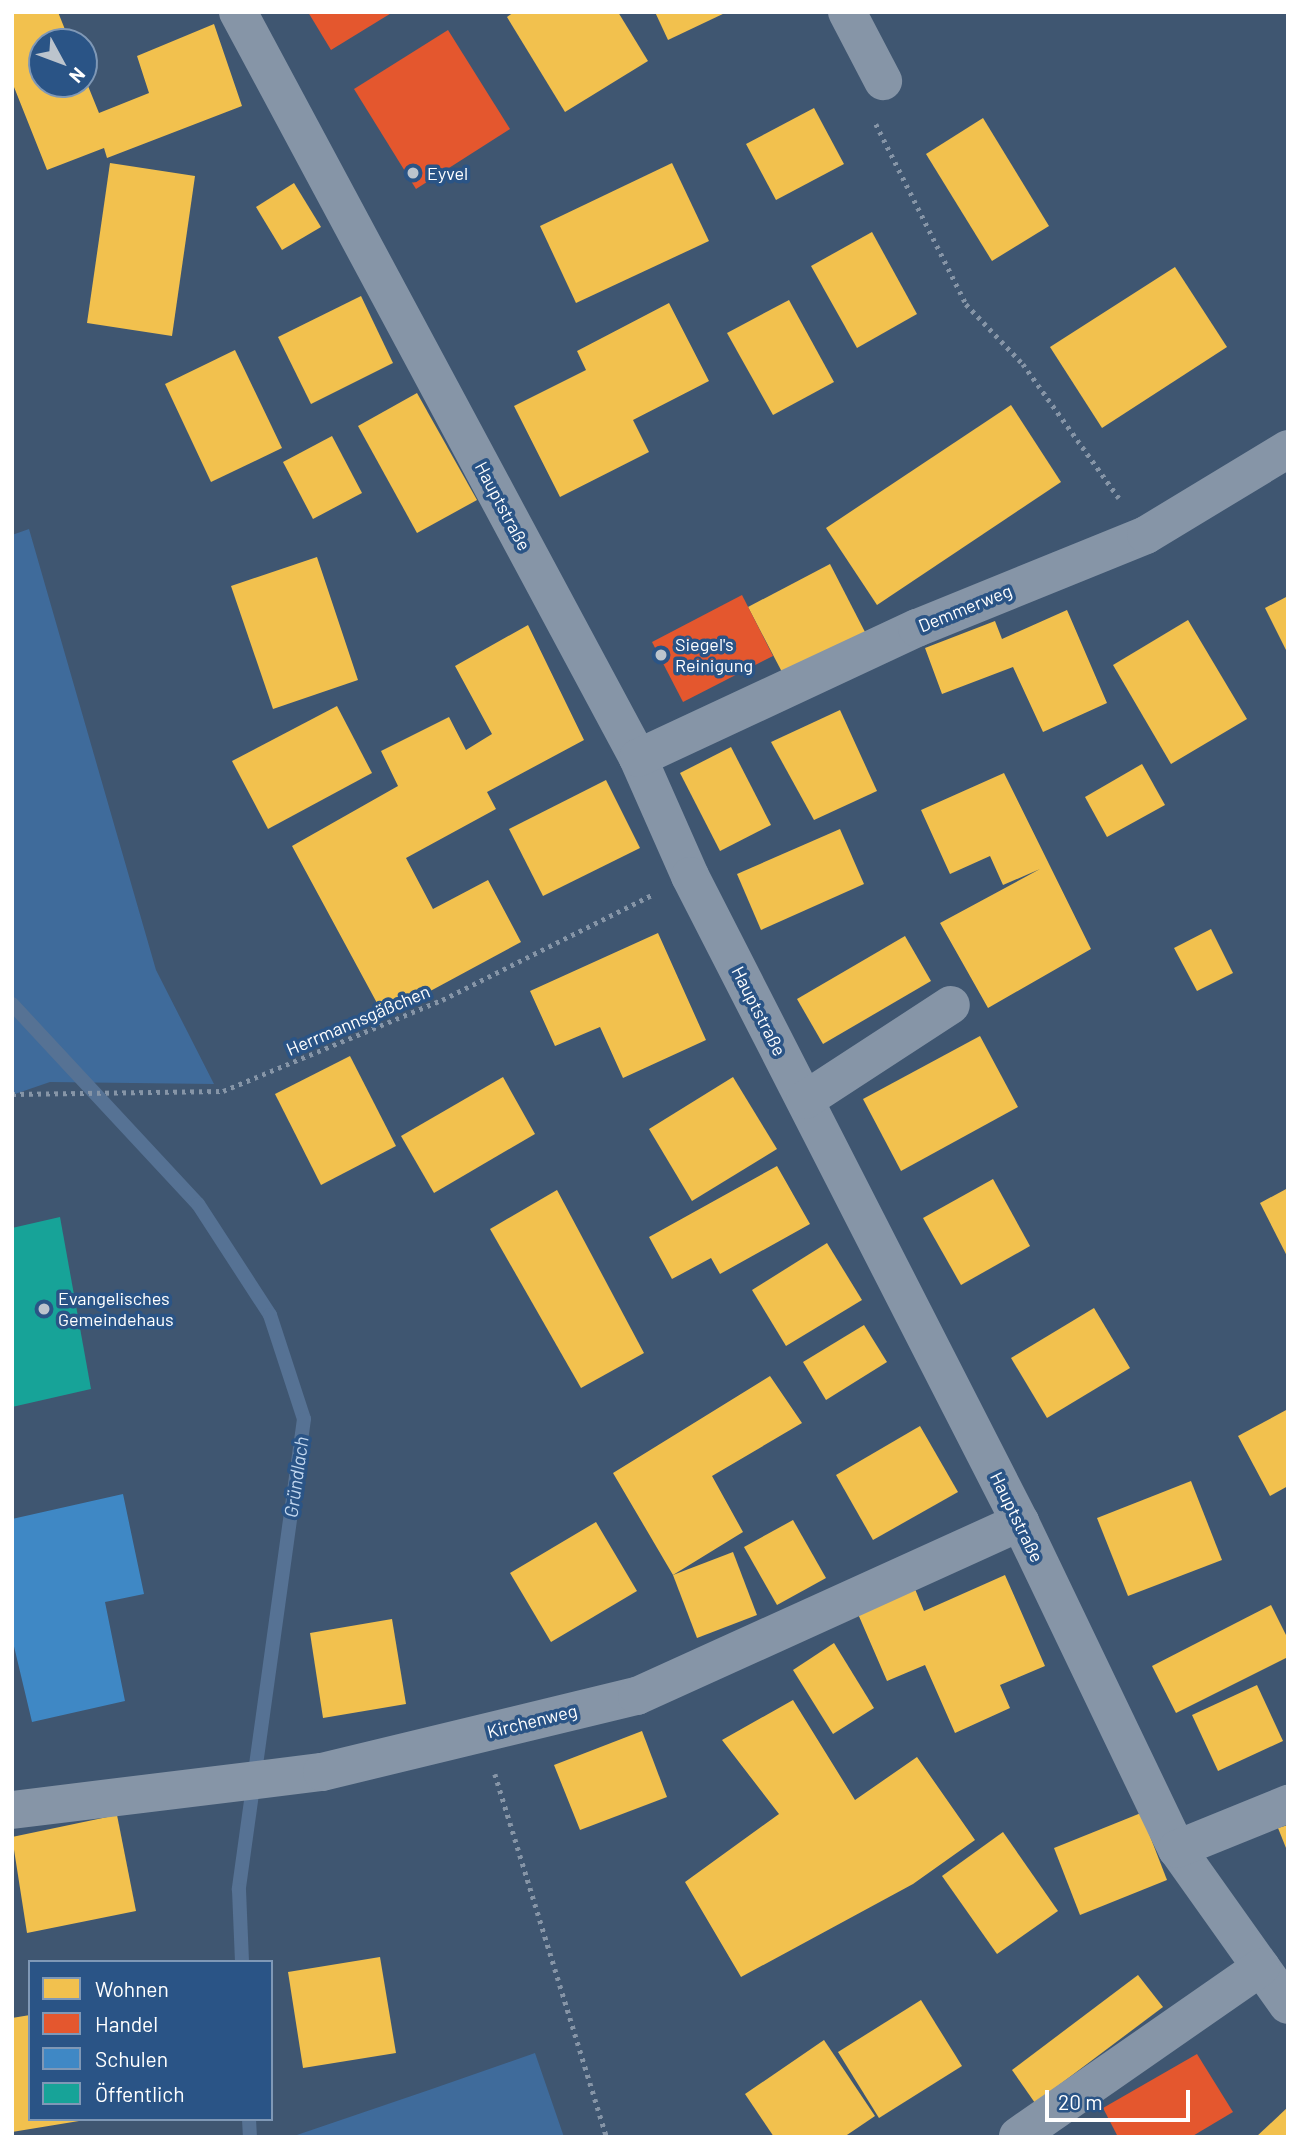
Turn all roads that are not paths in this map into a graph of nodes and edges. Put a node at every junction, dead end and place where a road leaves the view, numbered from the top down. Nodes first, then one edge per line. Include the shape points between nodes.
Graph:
1 (238, 12) edge
2 (846, 12) edge
3 (883, 81) road end
4 (1288, 449) edge
5 (638, 758) junction
6 (951, 1004) dead end
7 (805, 1100) junction
8 (1020, 1522) junction
9 (1288, 1804) edge
10 (12, 1810) edge
11 (1177, 1849) junction
12 (1261, 1967) junction
13 (1288, 2005) edge
14 (1018, 2136) edge

1 - 5 street, Hauptstraße
2 - 3 street
4 - 5 street, Demmerweg via 1146,535 917,628
5 - 7 street, Hauptstraße via 690,876
6 - 7 street
7 - 8 street, Hauptstraße
8 - 10 street, Kirchenweg via 637,1696 322,1772 198,1783
8 - 11 street, Hauptstraße
9 - 11 street
11 - 12 street, Hauptstraße
12 - 13 street, Hauptstraße
12 - 14 street

